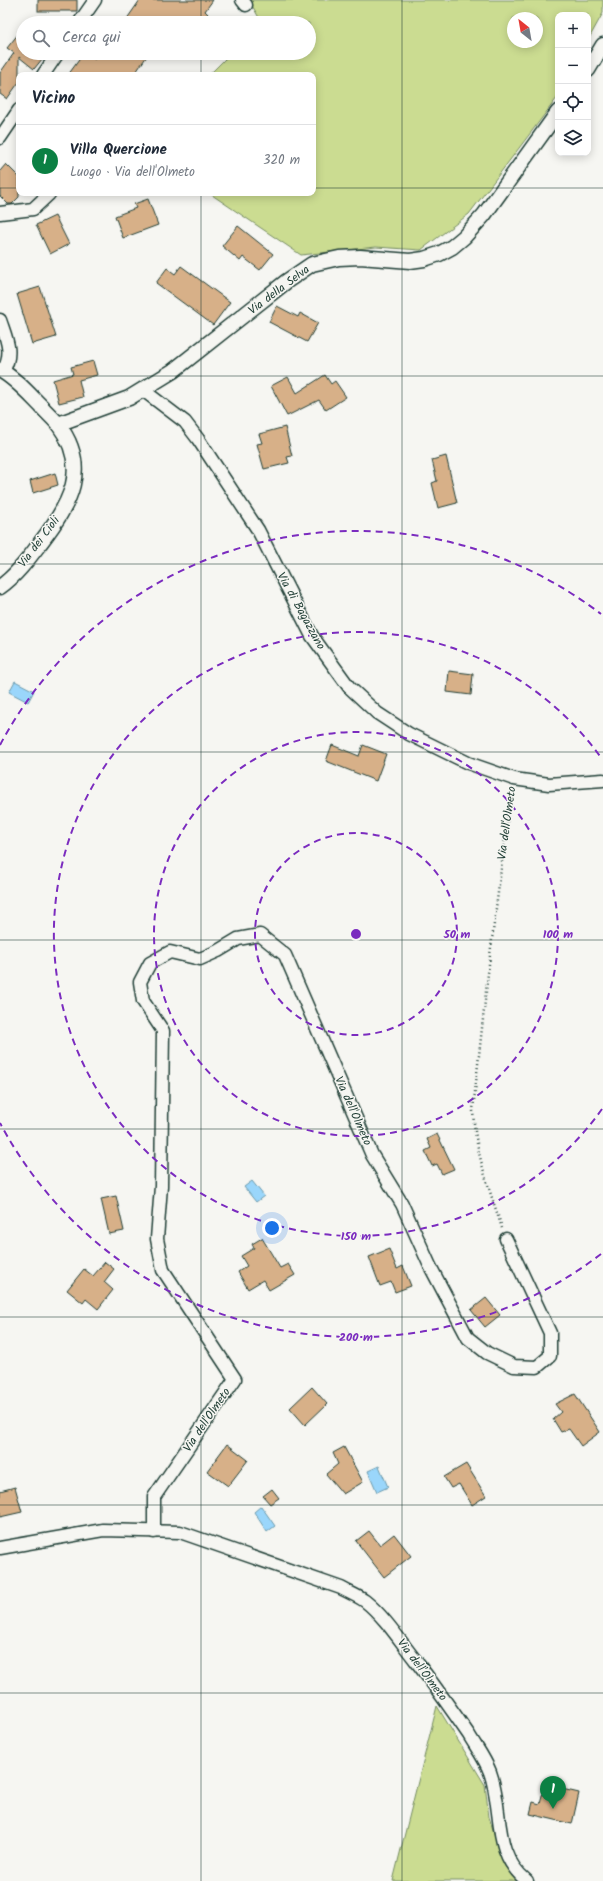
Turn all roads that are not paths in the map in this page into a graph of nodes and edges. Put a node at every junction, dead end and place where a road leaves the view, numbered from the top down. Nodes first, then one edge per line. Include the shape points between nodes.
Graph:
1 (95, 0) edge
2 (84, 16) edge
3 (603, 45) edge
4 (53, 60) edge
5 (591, 65) edge
6 (45, 72) edge
7 (16, 114) edge
8 (555, 116) edge
9 (0, 138) edge
10 (47, 196) edge
11 (0, 213) edge
12 (0, 320) edge
13 (1, 370) edge
14 (143, 390) junction
15 (58, 424) junction
16 (0, 587) edge
17 (603, 780) edge
18 (506, 1239) road end
19 (154, 1532) junction
20 (0, 1548) edge
21 (527, 1881) edge

1 - 2 street
3 - 5 street
4 - 6 street
7 - 9 street
8 - 14 street, Via della Selva via 484,215 452,247 439,254 410,261 339,258 312,264 173,372
10 - 11 street via 33,209
12 - 13 street via 8,343 9,356 8,363
13 - 15 street, Via dei Cioli via 16,380
14 - 15 street, Via della Selva
14 - 17 street, Via di Bagazzano via 185,422 198,438 258,530 312,636 349,687 377,713 409,734 468,763 514,779 549,784
15 - 16 street, Via dei Cioli via 72,451 76,470 71,493 54,525 32,554
18 - 19 street, Via dell'Olmeto via 550,1333 550,1356 537,1367 514,1366 486,1354 468,1338 430,1266 402,1204 372,1155 285,955 260,935 238,939 200,958 170,952 150,963 140,982 143,1001 163,1031 161,1186 157,1239 163,1270 235,1379 154,1497
19 - 20 street, Via dell'Olmeto via 103,1530
19 - 21 street, Via dell'Olmeto via 180,1532 195,1536 341,1588 364,1601 388,1626 443,1697 478,1751 489,1770 496,1790 500,1835 508,1860

